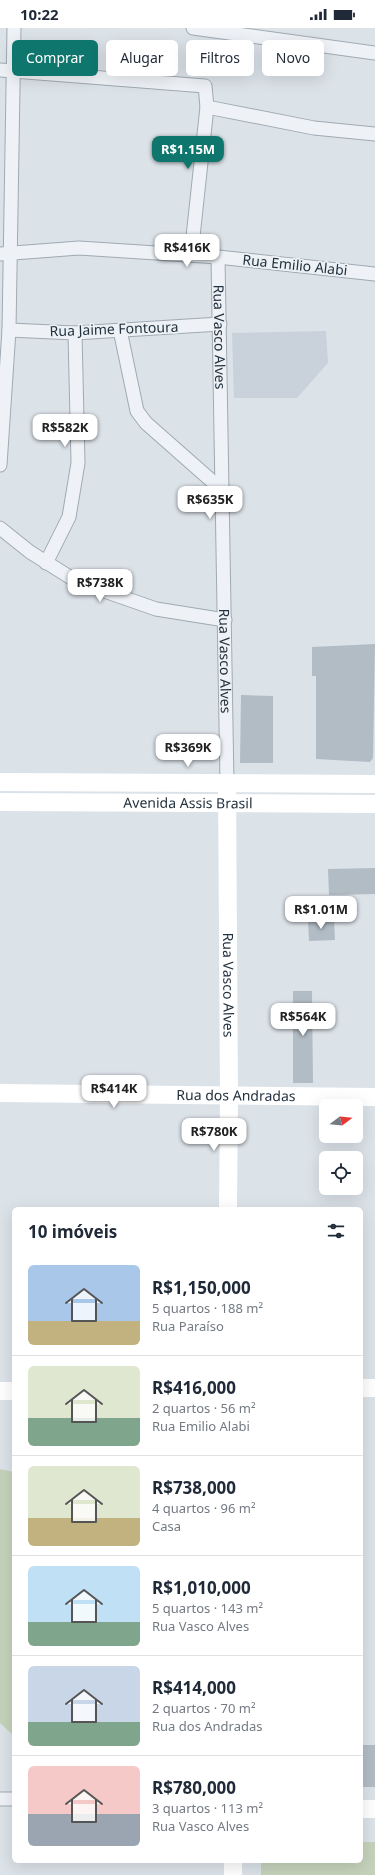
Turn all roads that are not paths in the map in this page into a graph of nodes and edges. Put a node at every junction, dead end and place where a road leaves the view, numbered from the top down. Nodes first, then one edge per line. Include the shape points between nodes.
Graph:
1 (14, 28) edge
2 (193, 28) edge
3 (14, 40) edge
4 (375, 53) edge
5 (0, 70) edge
6 (12, 70) edge
7 (14, 76) edge
8 (86, 76) edge
9 (208, 107) junction
10 (375, 134) edge
11 (4, 255) edge
12 (191, 255) junction
13 (218, 257) junction
14 (375, 274) edge
15 (220, 324) junction
16 (8, 330) junction
17 (120, 330) junction
18 (75, 334) junction
19 (0, 465) edge
20 (222, 490) junction
21 (0, 528) edge
22 (46, 563) junction
23 (225, 620) junction
24 (0, 782) edge
25 (227, 783) junction
26 (323, 784) junction
27 (375, 784) edge
28 (0, 802) edge
29 (227, 803) junction
30 (322, 804) junction
31 (375, 804) edge
32 (0, 1093) edge
33 (229, 1096) junction
34 (375, 1097) edge
35 (228, 1207) edge
36 (363, 1388) edge
37 (375, 1388) edge
38 (0, 1391) edge
39 (12, 1391) edge
40 (0, 1799) edge
41 (12, 1799) edge
42 (363, 1809) edge
43 (375, 1809) edge
44 (233, 1863) edge
45 (233, 1875) edge

1 - 3 street
2 - 4 street
5 - 6 street
7 - 11 street
8 - 9 street via 205,86
9 - 10 street via 314,128
9 - 12 street
11 - 12 street, Rua Emilio Alabi via 79,248
11 - 16 street
12 - 13 street, Rua Emilio Alabi
13 - 14 street, Rua Emilio Alabi
13 - 15 street, Rua Vasco Alves
15 - 17 street, Rua Jaime Fontoura
15 - 20 street, Rua Vasco Alves
16 - 18 street, Rua Jaime Fontoura
16 - 19 street
17 - 18 street, Rua Jaime Fontoura
17 - 20 street via 137,411 146,423
18 - 22 street via 78,463 69,517
20 - 23 street, Rua Vasco Alves
21 - 22 street
22 - 23 street via 76,581 156,609
23 - 25 street, Rua Vasco Alves
24 - 25 street, Avenida Assis Brasil
25 - 26 street, Avenida Assis Brasil
25 - 29 street, Rua Vasco Alves
26 - 27 street, Avenida Assis Brasil
26 - 30 street
28 - 29 street, Avenida Assis Brasil
29 - 30 street, Avenida Assis Brasil
29 - 33 street, Rua Vasco Alves
30 - 31 street, Avenida Assis Brasil
32 - 33 street, Rua dos Andradas
33 - 34 street, Rua dos Andradas
33 - 35 street, Rua Vasco Alves
36 - 37 street
38 - 39 street
40 - 41 street
42 - 43 street
44 - 45 street

